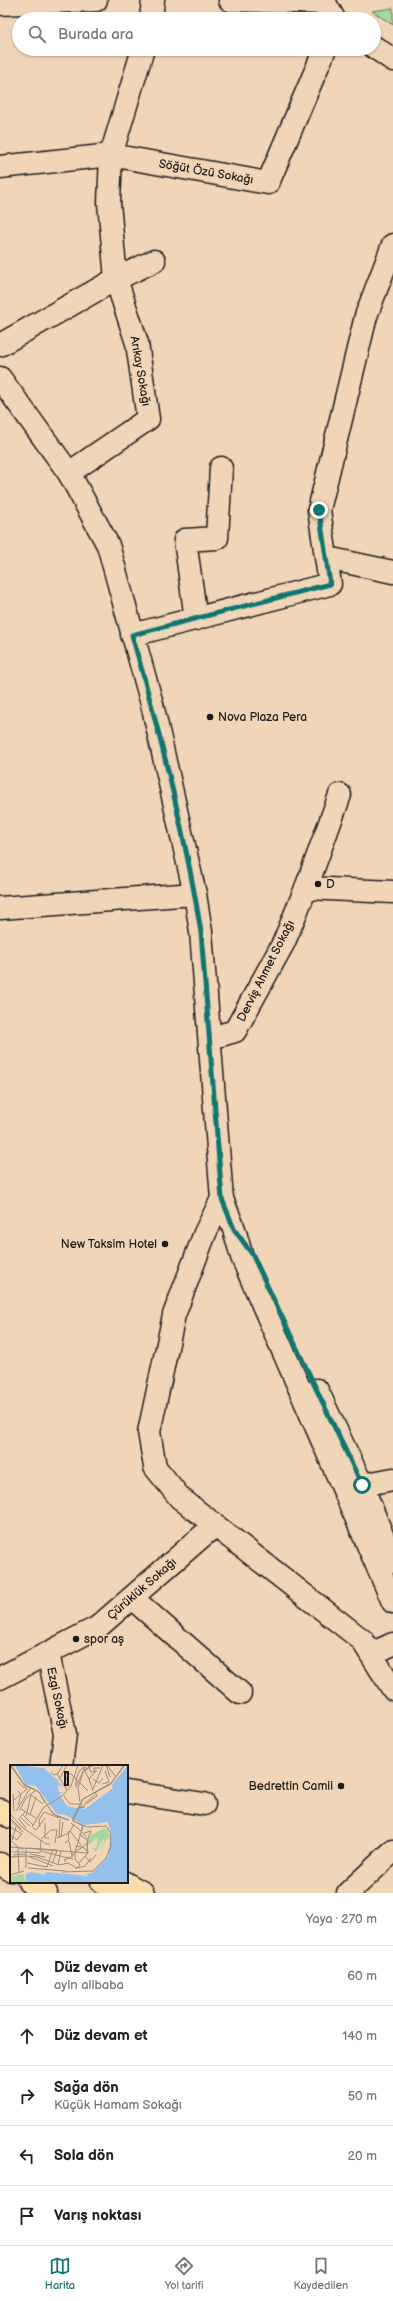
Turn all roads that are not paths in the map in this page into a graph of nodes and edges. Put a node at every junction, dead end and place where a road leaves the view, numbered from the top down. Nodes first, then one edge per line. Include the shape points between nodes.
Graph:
1 (96, 0) edge
2 (153, 0) edge
3 (230, 0) edge
4 (0, 4) edge
5 (329, 7) edge
6 (152, 12) edge
7 (381, 52) edge
8 (141, 56) edge
9 (323, 56) edge
10 (393, 60) edge
11 (112, 155) junction
12 (0, 167) edge
13 (393, 245) edge
14 (154, 261) dead end
15 (116, 278) junction
16 (0, 345) edge
17 (0, 378) edge
18 (220, 468) dead end
19 (69, 473) junction
20 (327, 558) junction
21 (393, 572) edge
22 (196, 619) junction
23 (132, 635) junction
24 (340, 795) dead end
25 (306, 888) junction
26 (393, 892) edge
27 (195, 894) junction
28 (0, 908) edge
29 (211, 1038) junction
30 (222, 1199) junction
31 (234, 1229) junction
32 (393, 1479) edge
33 (362, 1485) junction
34 (215, 1526) junction
35 (393, 1562) edge
36 (132, 1598) junction
37 (393, 1602) edge
38 (393, 1644) edge
39 (48, 1653) junction
40 (371, 1654) junction
41 (0, 1678) edge
42 (393, 1689) edge
43 (240, 1693) dead end
44 (61, 1765) edge
45 (128, 1792) edge
46 (204, 1804) dead end
47 (0, 1810) edge
48 (10, 1815) edge
49 (393, 1850) edge
50 (0, 1864) edge
51 (10, 1869) edge
52 (31, 1883) edge
53 (103, 1883) edge
54 (125, 1883) edge
55 (46, 1893) edge
56 (114, 1893) edge
57 (143, 1893) edge
58 (348, 1893) edge

1 - 4 street
2 - 6 street
3 - 5 street
7 - 10 street
8 - 11 street, Arıkay Sokağı
9 - 11 street, Söğüt Özü Sokağı via 268,183
11 - 12 street, Söğüt Özü Sokağı
11 - 15 street, Arıkay Sokağı via 109,203
13 - 20 street via 366,316 319,510
14 - 15 street
15 - 16 street
15 - 19 street, Arıkay Sokağı via 137,343 148,419
17 - 19 street
18 - 22 street via 217,538 185,540
19 - 23 street via 108,545
20 - 21 street
20 - 22 street via 330,584
22 - 23 street
23 - 27 street via 152,704
24 - 25 street, Derviş Ahmet Sokağı
25 - 26 street
25 - 29 street, Derviş Ahmet Sokağı via 284,942 235,1031
27 - 28 street
27 - 29 street
29 - 30 street
30 - 31 street
30 - 34 street via 205,1234 174,1315 149,1432 155,1468 180,1498
31 - 33 street via 252,1254
31 - 37 street via 242,1257
32 - 33 street
33 - 35 street
34 - 36 street, Çürüklük Sokağı
34 - 40 street via 362,1640
36 - 39 street, Çürüklük Sokağı via 98,1627
36 - 43 street
38 - 40 street
39 - 41 street, Çürüklük Sokağı
39 - 44 street, Ezgi Sokağı via 65,1734
40 - 42 street
45 - 46 street
47 - 48 main road
49 - 58 street
50 - 51 main road
52 - 55 main road
53 - 56 main road
54 - 57 main road

